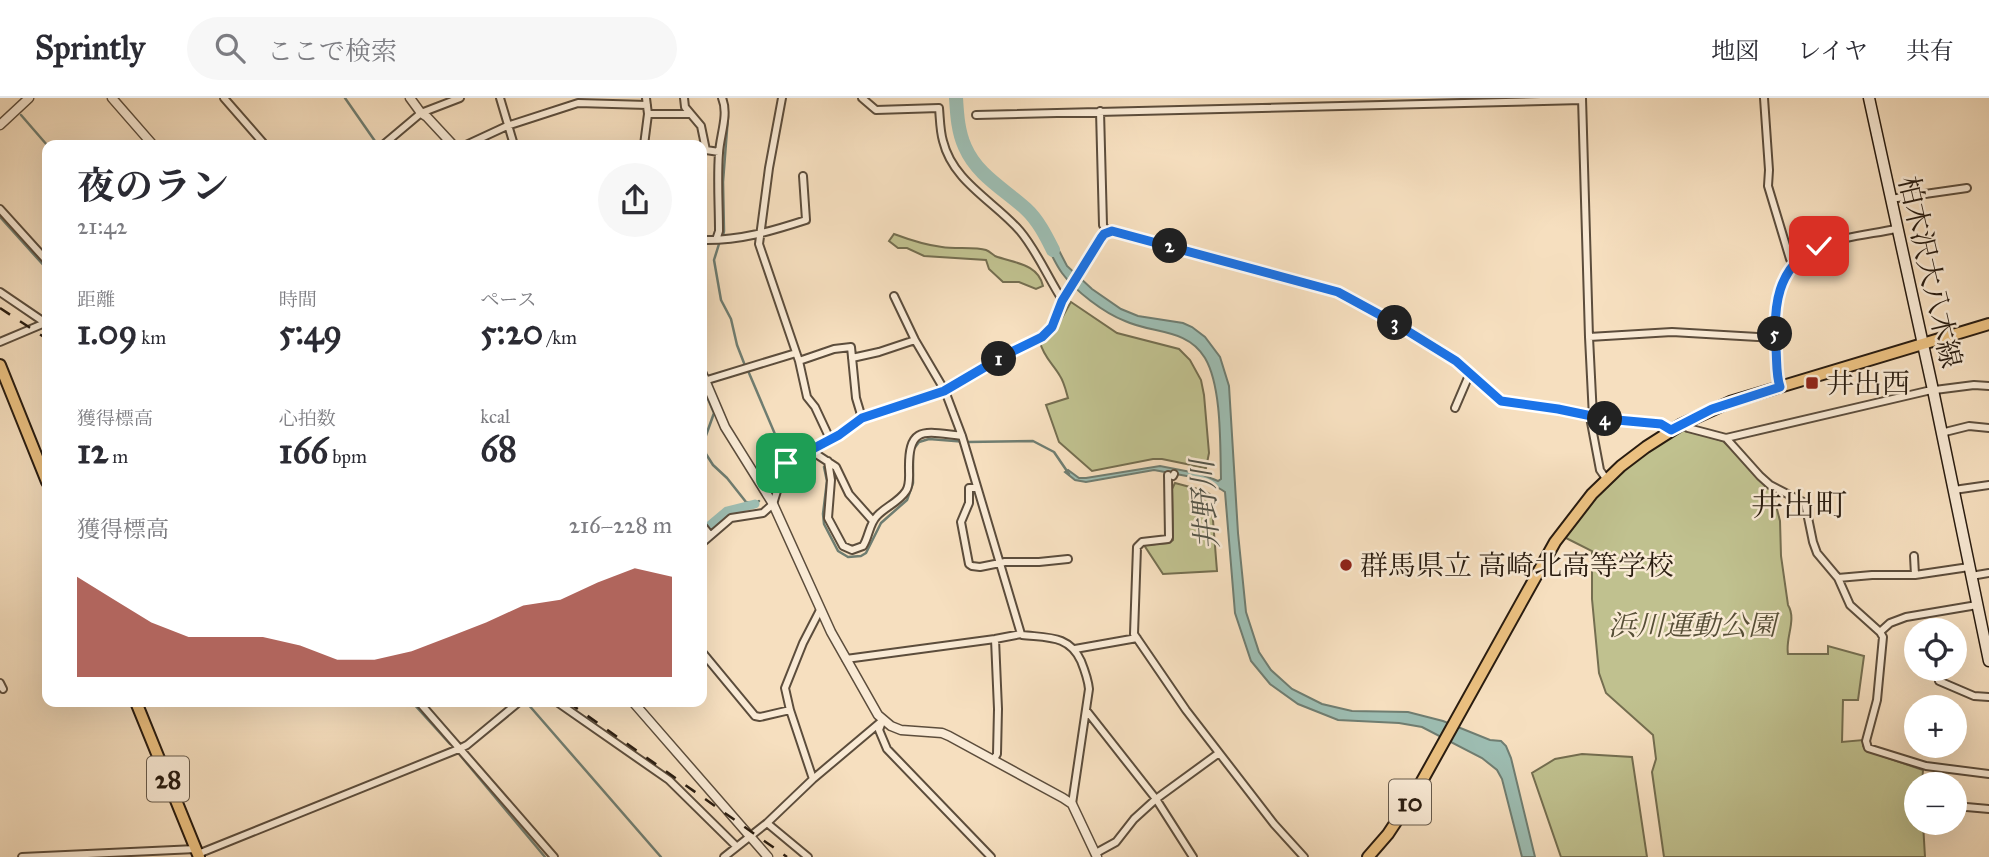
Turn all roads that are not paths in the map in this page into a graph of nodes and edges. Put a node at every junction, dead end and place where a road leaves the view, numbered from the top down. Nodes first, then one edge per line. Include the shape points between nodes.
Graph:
1 (28, 98) edge
2 (112, 98) edge
3 (224, 98) edge
4 (410, 98) edge
5 (460, 98) edge
6 (500, 98) edge
7 (684, 98) edge
8 (722, 98) edge
9 (782, 98) edge
10 (862, 98) edge
11 (1764, 98) edge
12 (1869, 98) edge
13 (1582, 99) edge
14 (647, 101) edge
15 (1100, 111) junction
16 (421, 113) junction
17 (648, 114) junction
18 (690, 114) junction
19 (976, 115) dead end
20 (0, 125) edge
21 (508, 126) junction
22 (149, 140) edge
23 (261, 140) edge
24 (389, 140) edge
25 (447, 140) edge
26 (477, 140) edge
27 (512, 140) edge
28 (645, 140) edge
29 (704, 140) edge
30 (707, 150) edge
31 (719, 152) junction
32 (803, 176) dead end
33 (1967, 188) dead end
34 (1890, 199) junction
35 (0, 209) edge
36 (1896, 229) junction
37 (1107, 232) junction
38 (760, 235) junction
39 (707, 240) edge
40 (716, 240) junction
41 (42, 255) edge
42 (1794, 264) junction
43 (0, 292) edge
44 (894, 296) dead end
45 (1062, 301) junction
46 (42, 320) edge
47 (1989, 324) edge
48 (42, 325) edge
49 (1589, 337) junction
50 (1775, 338) junction
51 (915, 340) junction
52 (0, 342) edge
53 (1923, 345) junction
54 (796, 353) junction
55 (852, 358) junction
56 (799, 361) junction
57 (0, 365) edge
58 (1470, 373) junction
59 (707, 376) edge
60 (707, 386) edge
61 (1989, 386) edge
62 (1780, 387) junction
63 (1933, 390) junction
64 (944, 391) junction
65 (1455, 408) dead end
66 (1592, 417) junction
67 (862, 418) junction
68 (1682, 424) junction
69 (1989, 428) edge
70 (1671, 430) junction
71 (1941, 433) junction
72 (962, 437) junction
73 (1726, 438) junction
74 (830, 439) junction
75 (810, 450) junction
76 (828, 460) junction
77 (42, 470) edge
78 (1172, 475) dead end
79 (1606, 480) junction
80 (1989, 485) edge
81 (976, 488) junction
82 (1954, 490) junction
83 (773, 504) junction
84 (873, 521) junction
85 (707, 531) edge
86 (710, 535) junction
87 (707, 538) edge
88 (1914, 556) dead end
89 (1068, 559) dead end
90 (1000, 563) junction
91 (1970, 571) junction
92 (1989, 573) edge
93 (1915, 575) junction
94 (1838, 579) junction
95 (1977, 605) junction
96 (820, 610) junction
97 (1880, 632) junction
98 (1021, 634) junction
99 (1137, 638) junction
100 (995, 639) junction
101 (1074, 649) junction
102 (707, 658) edge
103 (846, 659) junction
104 (1989, 661) edge
105 (1939, 681) dead end
106 (1989, 697) edge
107 (138, 707) edge
108 (424, 707) edge
109 (513, 707) edge
110 (564, 707) edge
111 (637, 707) edge
112 (790, 710) junction
113 (1086, 710) junction
114 (883, 720) junction
115 (461, 748) junction
116 (1219, 753) junction
117 (994, 759) junction
118 (1989, 774) edge
119 (813, 779) junction
120 (1156, 799) junction
121 (1072, 804) junction
122 (1967, 807) edge
123 (1989, 809) edge
124 (767, 823) junction
125 (750, 836) junction
126 (737, 846) junction
127 (198, 853) edge
128 (1097, 855) edge
129 (101, 856) edge
130 (22, 857) edge
131 (27, 857) edge
132 (554, 857) edge
133 (724, 857) edge
134 (768, 857) edge
135 (808, 857) edge
136 (991, 857) edge
137 (1193, 857) edge
138 (1304, 857) edge
139 (1368, 857) edge

1 - 20 street
2 - 22 street
3 - 23 street
4 - 16 street
5 - 16 street
6 - 21 street
7 - 18 street
8 - 31 street
9 - 38 street
10 - 45 street via 876,110 939,108 950,159 969,185 1023,234
11 - 42 street via 1768,186
12 - 34 main road, 柏木沢大八木線
13 - 15 street
13 - 49 street
14 - 17 street
14 - 21 street via 578,103
15 - 19 street
15 - 37 street via 1103,225
16 - 24 street
16 - 25 street
17 - 18 street
17 - 28 street
18 - 29 street via 701,126
21 - 26 street
21 - 27 street
30 - 31 street
31 - 40 street
32 - 38 street via 806,220
33 - 34 street
34 - 36 main road, 柏木沢大八木線
35 - 41 street
36 - 42 street via 1826,243
36 - 53 main road, 柏木沢大八木線
37 - 45 street
37 - 58 street via 1338,292
38 - 40 street
38 - 54 street via 759,244
39 - 40 street
42 - 50 street via 1776,302
43 - 46 street
44 - 51 street
45 - 64 street via 1052,327 1042,337
47 - 53 main road, 10
48 - 52 street
49 - 50 street via 1672,332
49 - 66 street
50 - 62 street
51 - 55 street
51 - 64 street
53 - 62 main road, 10
53 - 63 main road, 柏木沢大八木線
54 - 56 street
54 - 59 street
55 - 56 street via 851,347
55 - 67 street
56 - 74 street via 807,397
57 - 77 main road
58 - 65 street
58 - 66 street via 1501,401
60 - 83 street via 725,427
61 - 63 street
62 - 68 main road, 10 via 1730,402
63 - 71 main road, 柏木沢大八木線
63 - 73 street
64 - 67 street
64 - 72 street
66 - 70 street via 1661,424
66 - 79 street via 1600,470
67 - 74 street
68 - 70 main road, 10
68 - 73 street
69 - 71 street via 1969,426
70 - 79 main road, 10
71 - 82 main road, 柏木沢大八木線
72 - 81 street
72 - 84 street via 928,433 916,437 908,450 908,488
73 - 94 street via 1770,485 1805,503 1817,552
74 - 75 street
75 - 76 street
75 - 83 street via 786,463
76 - 84 street
76 - 84 street via 828,518 844,546 852,550 863,546
78 - 99 street via 1170,537 1137,547
79 - 139 main road, 10 via 1550,551 1404,811
80 - 82 street
81 - 90 street
81 - 90 street via 969,488 961,522 969,564
82 - 91 main road, 柏木沢大八木線
83 - 86 street via 763,513 731,518
83 - 96 street
85 - 86 street
86 - 87 street
88 - 93 street
89 - 90 street
90 - 98 street
91 - 92 street
91 - 93 street
91 - 95 main road, 柏木沢大八木線
93 - 94 street
94 - 97 street via 1850,605
95 - 97 street via 1906,617
95 - 104 main road, 柏木沢大八木線
96 - 103 street
96 - 112 street via 785,688
97 - 118 street via 1877,700 1868,748 1926,766
98 - 100 street
98 - 101 street via 1065,641
99 - 101 street
99 - 116 street
100 - 103 street
100 - 117 street via 998,709
101 - 113 street via 1088,681
102 - 112 street via 755,716
103 - 114 street
105 - 106 street via 1974,696
107 - 127 main road, 28
108 - 115 street
109 - 115 street
110 - 126 street via 669,780
111 - 125 street
112 - 119 street
113 - 120 street
113 - 121 street
114 - 117 street via 901,730 942,733
114 - 119 street
114 - 136 street via 879,730 887,749
115 - 127 street
115 - 132 street
116 - 120 street
116 - 138 street
117 - 121 street
119 - 124 street
120 - 128 street via 1116,842
120 - 137 street
121 - 128 street
122 - 123 street
124 - 125 street
124 - 135 street
125 - 126 street
125 - 134 street
126 - 133 street
127 - 129 street
129 - 131 street
130 - 131 street

